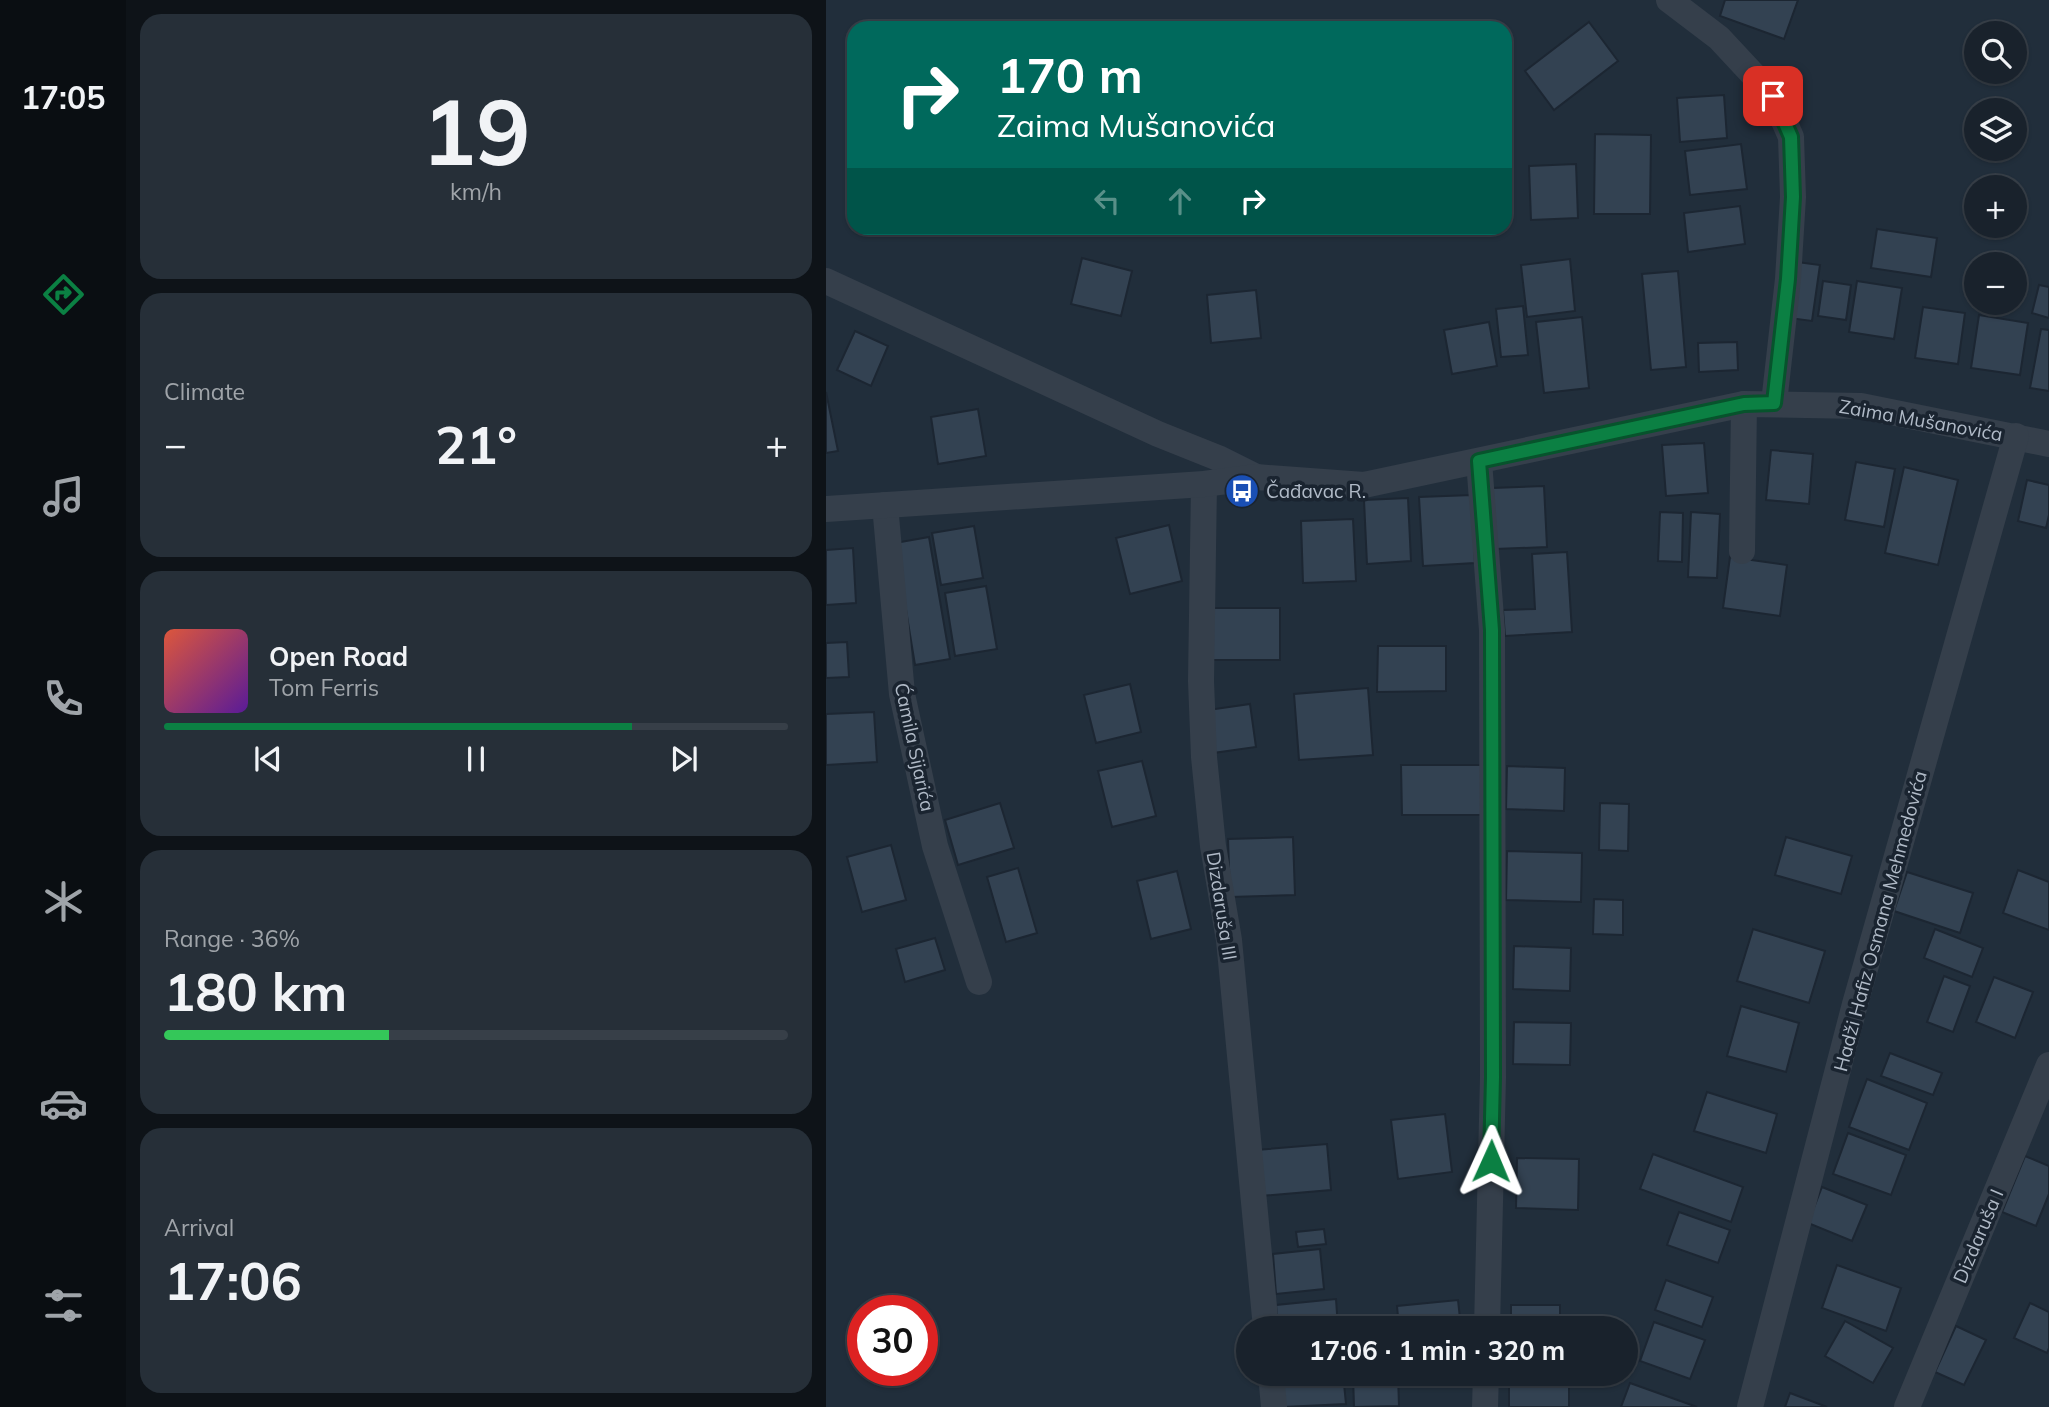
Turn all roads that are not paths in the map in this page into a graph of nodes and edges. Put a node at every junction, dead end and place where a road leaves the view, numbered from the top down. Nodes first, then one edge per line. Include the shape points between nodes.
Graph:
1 (1669, 0) edge
2 (826, 281) edge
3 (1774, 403) junction
4 (1744, 404) junction
5 (2016, 436) junction
6 (2049, 444) edge
7 (1479, 461) junction
8 (1256, 477) junction
9 (1204, 484) junction
10 (885, 505) junction
11 (826, 509) edge
12 (1742, 551) dead end
13 (979, 982) dead end
14 (2049, 1065) edge
15 (1265, 1316) edge
16 (1487, 1316) edge
17 (1272, 1386) edge
18 (1486, 1386) edge
19 (1274, 1407) edge
20 (1485, 1407) edge
21 (1751, 1407) edge
22 (1907, 1407) edge

1 - 3 street via 1719,38 1773,96 1791,137 1788,279
2 - 8 street
3 - 4 street, Zaima Mušanovića
3 - 5 street, Zaima Mušanovića via 1861,406
4 - 7 street, Zaima Mušanovića
4 - 12 street
5 - 6 street, Zaima Mušanovića
5 - 21 street, Hadži Hafiz Osmana Mehmedovića via 1856,1004
7 - 8 street, Zaima Mušanovića via 1364,485
7 - 16 street via 1492,630 1493,1077
8 - 9 street
9 - 10 street
9 - 15 street, Dizdaruša III via 1204,757 1229,940
10 - 11 street
10 - 13 street, Ćamila Sijarića via 902,694 935,846
14 - 22 street, Dizdaruša I
17 - 19 street
18 - 20 street

